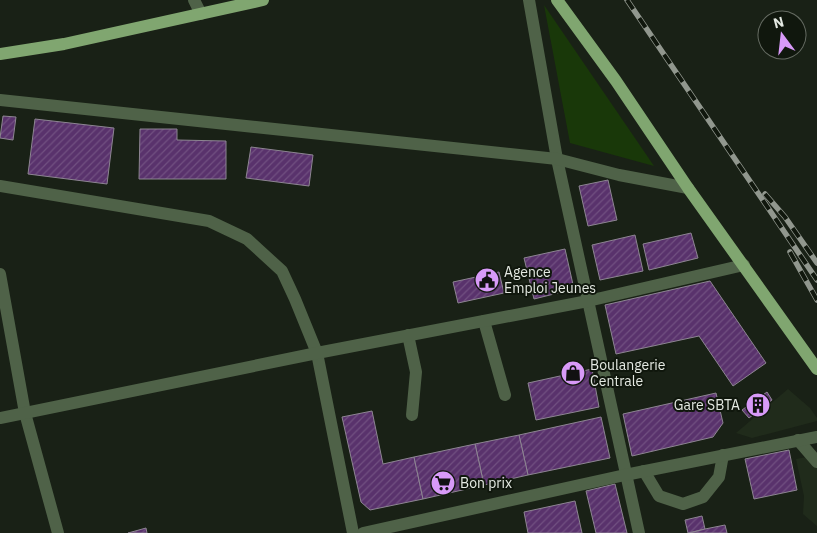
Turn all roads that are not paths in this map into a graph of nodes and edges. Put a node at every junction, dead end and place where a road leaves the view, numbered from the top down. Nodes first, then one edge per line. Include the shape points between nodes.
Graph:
1 (194, 0) edge
2 (263, 0) edge
3 (529, 0) edge
4 (557, 0) edge
5 (201, 14) junction
6 (0, 54) edge
7 (0, 100) edge
8 (557, 158) junction
9 (0, 186) edge
10 (688, 188) junction
11 (744, 265) junction
12 (0, 274) edge
13 (588, 302) junction
14 (484, 321) junction
15 (408, 335) junction
16 (316, 353) junction
17 (817, 369) edge
18 (505, 395) dead end
19 (25, 413) junction
20 (412, 415) dead end
21 (0, 418) edge
22 (817, 437) edge
23 (798, 440) junction
24 (723, 455) junction
25 (817, 462) edge
26 (644, 471) junction
27 (625, 475) junction
28 (58, 533) edge
29 (353, 533) edge
30 (363, 533) edge
31 (638, 533) edge

1 - 5 street
2 - 5 main road
3 - 8 street
4 - 10 main road
5 - 6 main road via 64,44
7 - 8 street
8 - 10 street via 619,175
8 - 13 street
9 - 16 street via 209,221 247,239 282,271
10 - 11 main road
11 - 13 street
11 - 17 main road
12 - 19 street
13 - 14 street
13 - 27 street
14 - 15 street
14 - 18 street
15 - 16 street
15 - 20 street via 416,372
16 - 19 street
16 - 29 street
19 - 21 street
19 - 28 street
22 - 23 street
23 - 24 street
23 - 25 street
24 - 26 street
24 - 26 street via 719,477 703,497 684,504 659,496
26 - 27 street
27 - 30 street
27 - 31 street

